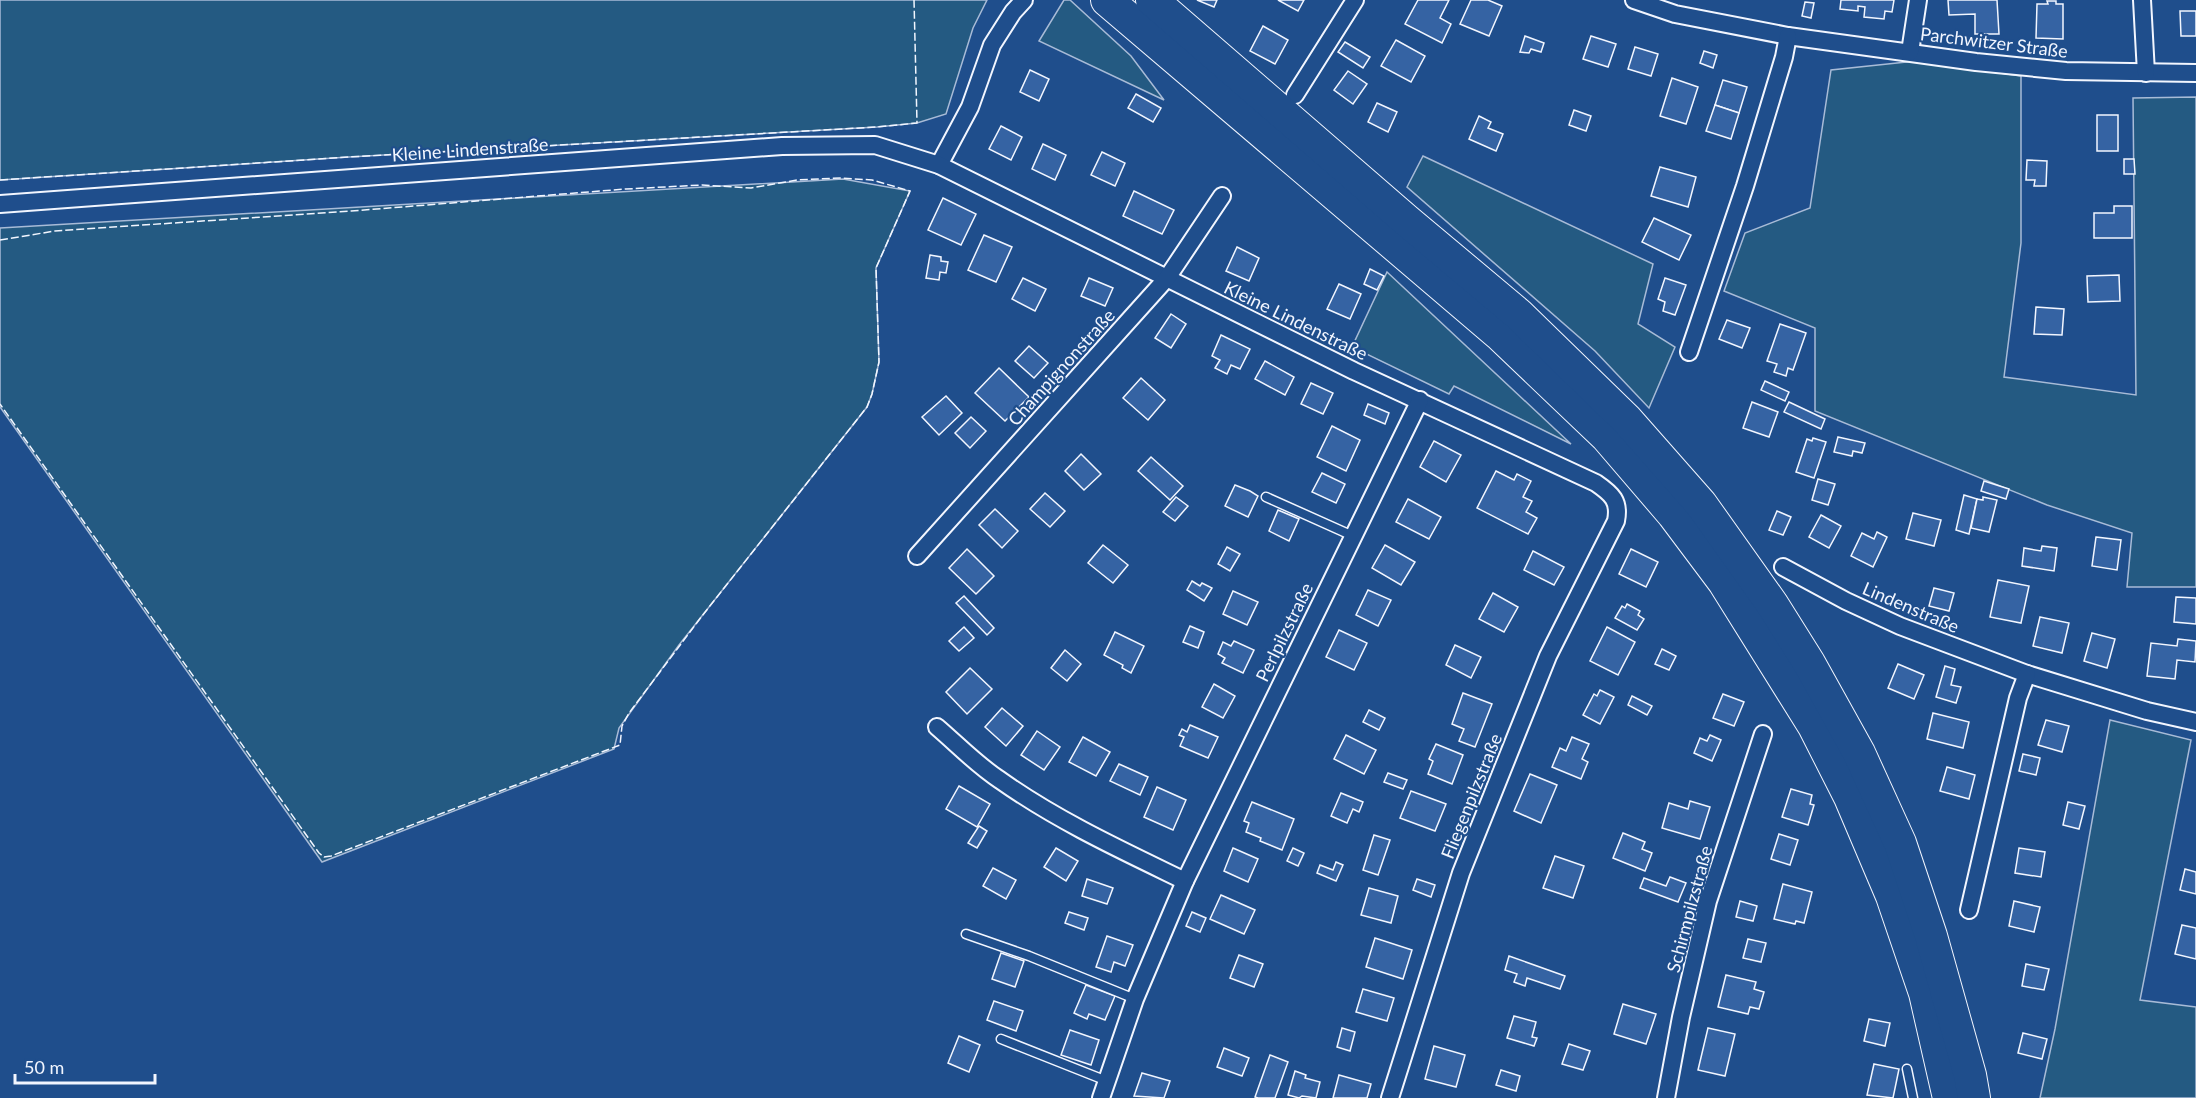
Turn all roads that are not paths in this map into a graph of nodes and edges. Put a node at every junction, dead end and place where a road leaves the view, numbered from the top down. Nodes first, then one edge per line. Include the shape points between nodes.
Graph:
1 (1024, 0) edge
2 (1107, 0) edge
3 (1152, 0) edge
4 (1355, 0) edge
5 (1634, 0) edge
6 (1918, 0) edge
7 (2142, 0) edge
8 (1788, 36) junction
9 (1910, 52) junction
10 (2196, 73) edge
11 (2146, 74) junction
12 (1294, 95) dead end
13 (939, 165) junction
14 (1222, 196) dead end
15 (0, 204) edge
16 (1167, 278) junction
17 (1689, 352) dead end
18 (1420, 400) junction
19 (1266, 497) dead end
20 (1616, 520) joint
21 (1353, 536) junction
22 (917, 556) dead end
23 (1783, 567) dead end
24 (2027, 674) junction
25 (2196, 722) edge
26 (937, 727) dead end
27 (1763, 734) dead end
28 (1185, 881) junction
29 (1969, 910) dead end
30 (966, 934) dead end
31 (1135, 999) junction
32 (1001, 1039) dead end
33 (1907, 1069) dead end
34 (1107, 1081) junction
35 (1101, 1098) edge
36 (1390, 1098) edge
37 (1666, 1098) edge
38 (1913, 1098) edge
39 (1949, 1098) edge
40 (1974, 1098) edge

1 - 13 street via 992,45 970,107
2 - 39 highway via 1499,334 1607,437 1674,514 1724,582 1814,726 1850,797 1892,896 1925,993
3 - 40 highway via 1518,314 1627,420 1701,504 1772,604 1859,753 1900,843 1931,936
4 - 12 street
5 - 8 street, Parchwitzer Straße via 1676,14
6 - 9 street
7 - 11 street
8 - 9 street, Parchwitzer Straße
8 - 17 street via 1745,186
9 - 11 street, Parchwitzer Straße via 2066,71
10 - 11 street, Parchwitzer Straße
13 - 15 street, Kleine Lindenstraße via 875,145 782,146
13 - 16 street, Kleine Lindenstraße
14 - 16 street, Champignonstraße
16 - 18 street, Kleine Lindenstraße
16 - 22 street, Champignonstraße
18 - 20 street, Kleine Lindenstraße via 1596,483 1615,501 1619,509
18 - 21 street, Perlpilzstraße
19 - 21 lane
20 - 36 street, Fliegenpilzstraße via 1548,656 1466,862
21 - 28 street, Perlpilzstraße
23 - 24 street, Lindenstraße via 1900,626
24 - 25 street, Lindenstraße
24 - 29 street via 2018,698
26 - 28 street via 1029,800 1084,832
27 - 37 street, Schirmpilzstraße via 1708,901
28 - 31 street, Perlpilzstraße
30 - 31 lane
31 - 34 street, Perlpilzstraße
32 - 34 lane
33 - 38 lane
34 - 35 street, Perlpilzstraße

